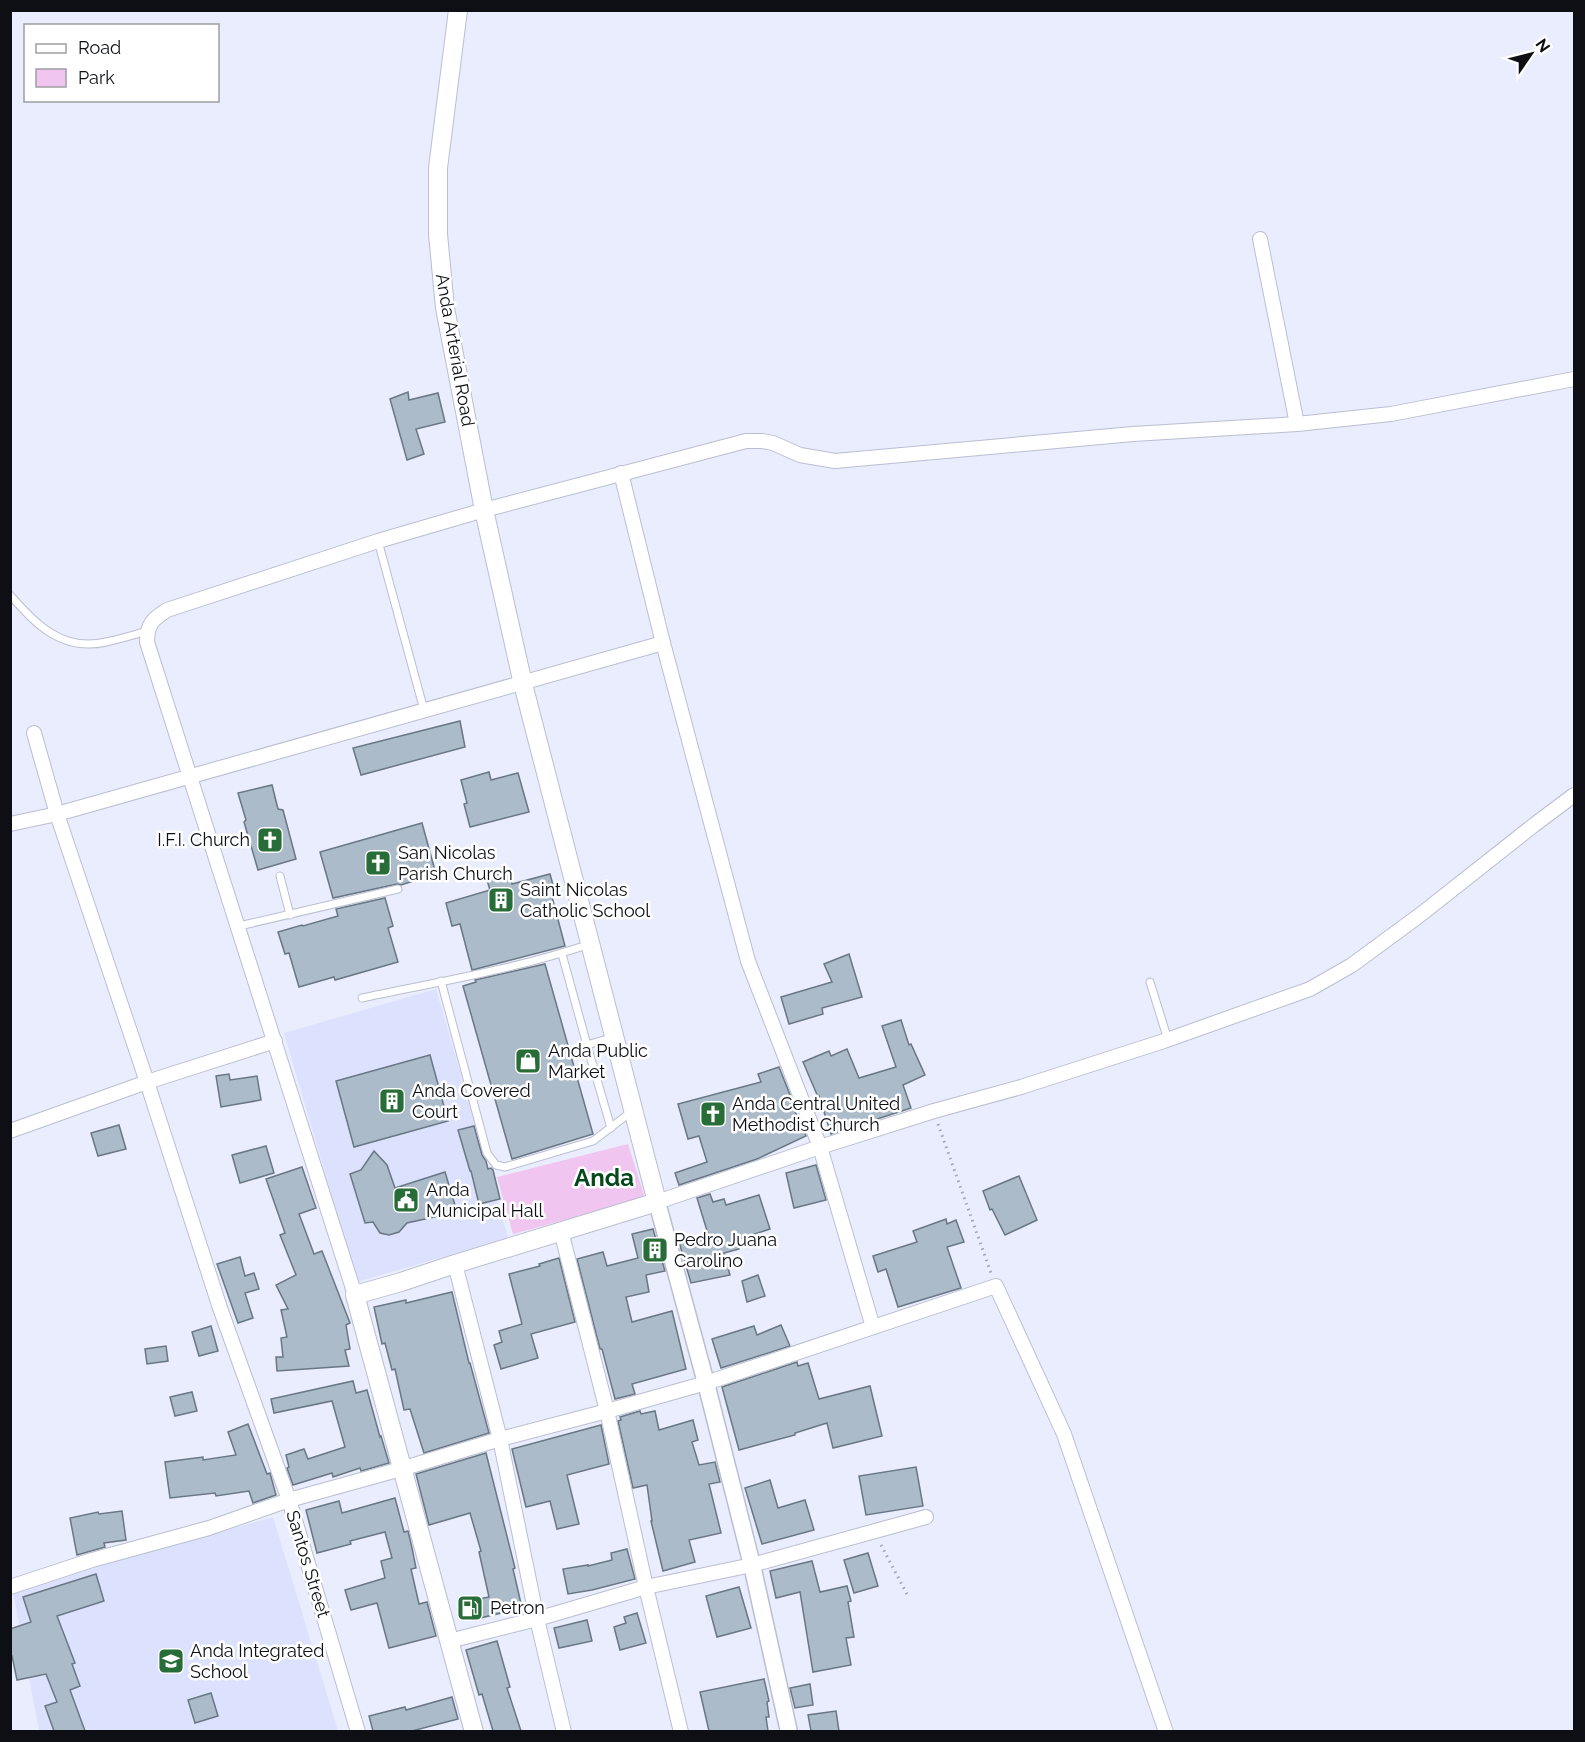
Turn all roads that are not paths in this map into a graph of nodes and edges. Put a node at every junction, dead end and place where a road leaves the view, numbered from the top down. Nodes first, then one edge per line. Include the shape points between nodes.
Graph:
1 (458, 10) edge
2 (1260, 239) dead end
3 (1575, 379) edge
4 (1297, 424) junction
5 (621, 473) junction
6 (484, 510) junction
7 (378, 541) junction
8 (10, 595) edge
9 (147, 631) junction
10 (663, 643) junction
11 (523, 684) junction
12 (424, 710) junction
13 (33, 733) dead end
14 (190, 776) junction
15 (1575, 795) edge
16 (57, 814) junction
17 (10, 824) edge
18 (280, 876) dead end
19 (398, 889) dead end
20 (290, 915) junction
21 (239, 926) junction
22 (590, 944) junction
23 (562, 954) junction
24 (441, 981) junction
25 (1150, 982) dead end
26 (362, 998) dead end
27 (614, 1037) junction
28 (1167, 1040) junction
29 (275, 1041) junction
30 (587, 1045) junction
31 (147, 1082) junction
32 (633, 1111) junction
33 (611, 1128) junction
34 (10, 1131) edge
35 (820, 1146) junction
36 (657, 1202) junction
37 (561, 1232) junction
38 (455, 1264) junction
39 (355, 1295) junction
40 (873, 1327) junction
41 (706, 1383) junction
42 (607, 1411) junction
43 (500, 1439) junction
44 (401, 1469) junction
45 (289, 1500) junction
46 (926, 1517) dead end
47 (752, 1565) junction
48 (10, 1587) edge
49 (646, 1587) junction
50 (537, 1619) junction
51 (449, 1641) junction
52 (358, 1731) edge
53 (474, 1731) edge
54 (564, 1731) edge
55 (681, 1731) edge
56 (789, 1731) edge
57 (1166, 1731) edge

1 - 6 main road, Anda Arterial Road via 438,168 438,234 445,308
2 - 4 street
3 - 4 street via 1391,414
4 - 5 street via 1133,434 835,461 800,455 773,443 746,441
5 - 6 street
5 - 10 street
6 - 7 street
6 - 11 main road, Anda Arterial Road
7 - 9 street via 167,610
7 - 12 lane
8 - 9 lane via 47,632 65,640 104,643
9 - 14 street via 147,642
10 - 11 street
10 - 35 street via 748,961
11 - 12 street
11 - 22 main road, Anda Arterial Road
12 - 14 street
13 - 16 street, Santos Street
14 - 16 street
14 - 21 street
15 - 28 street via 1352,965 1310,989
16 - 17 street
16 - 31 street, Santos Street
18 - 20 lane
19 - 20 lane
20 - 21 lane
21 - 29 street
22 - 23 lane
22 - 27 main road, Anda Arterial Road
23 - 24 lane
23 - 30 lane
24 - 26 lane
24 - 33 lane via 477,1116 494,1163 505,1167 553,1153 593,1141
25 - 28 lane
27 - 30 lane
27 - 32 main road, Anda Arterial Road
28 - 35 street
29 - 31 street
29 - 39 street
30 - 33 lane
31 - 34 street
31 - 45 street, Santos Street via 220,1308
32 - 33 lane
32 - 36 main road, Anda Arterial Road
35 - 36 street
35 - 40 street
36 - 37 main road
36 - 41 street
37 - 38 main road
37 - 42 street
38 - 39 main road
38 - 43 street
39 - 44 main road
40 - 41 street
40 - 57 street via 996,1286 1064,1434
41 - 42 street
41 - 47 street
42 - 43 street
42 - 49 street
43 - 44 street
43 - 50 street
44 - 45 street
44 - 51 main road
45 - 48 street
45 - 52 street, Santos Street
46 - 47 street
47 - 49 street
47 - 56 street
49 - 50 street
49 - 55 street
50 - 51 street
50 - 54 street
51 - 53 main road

